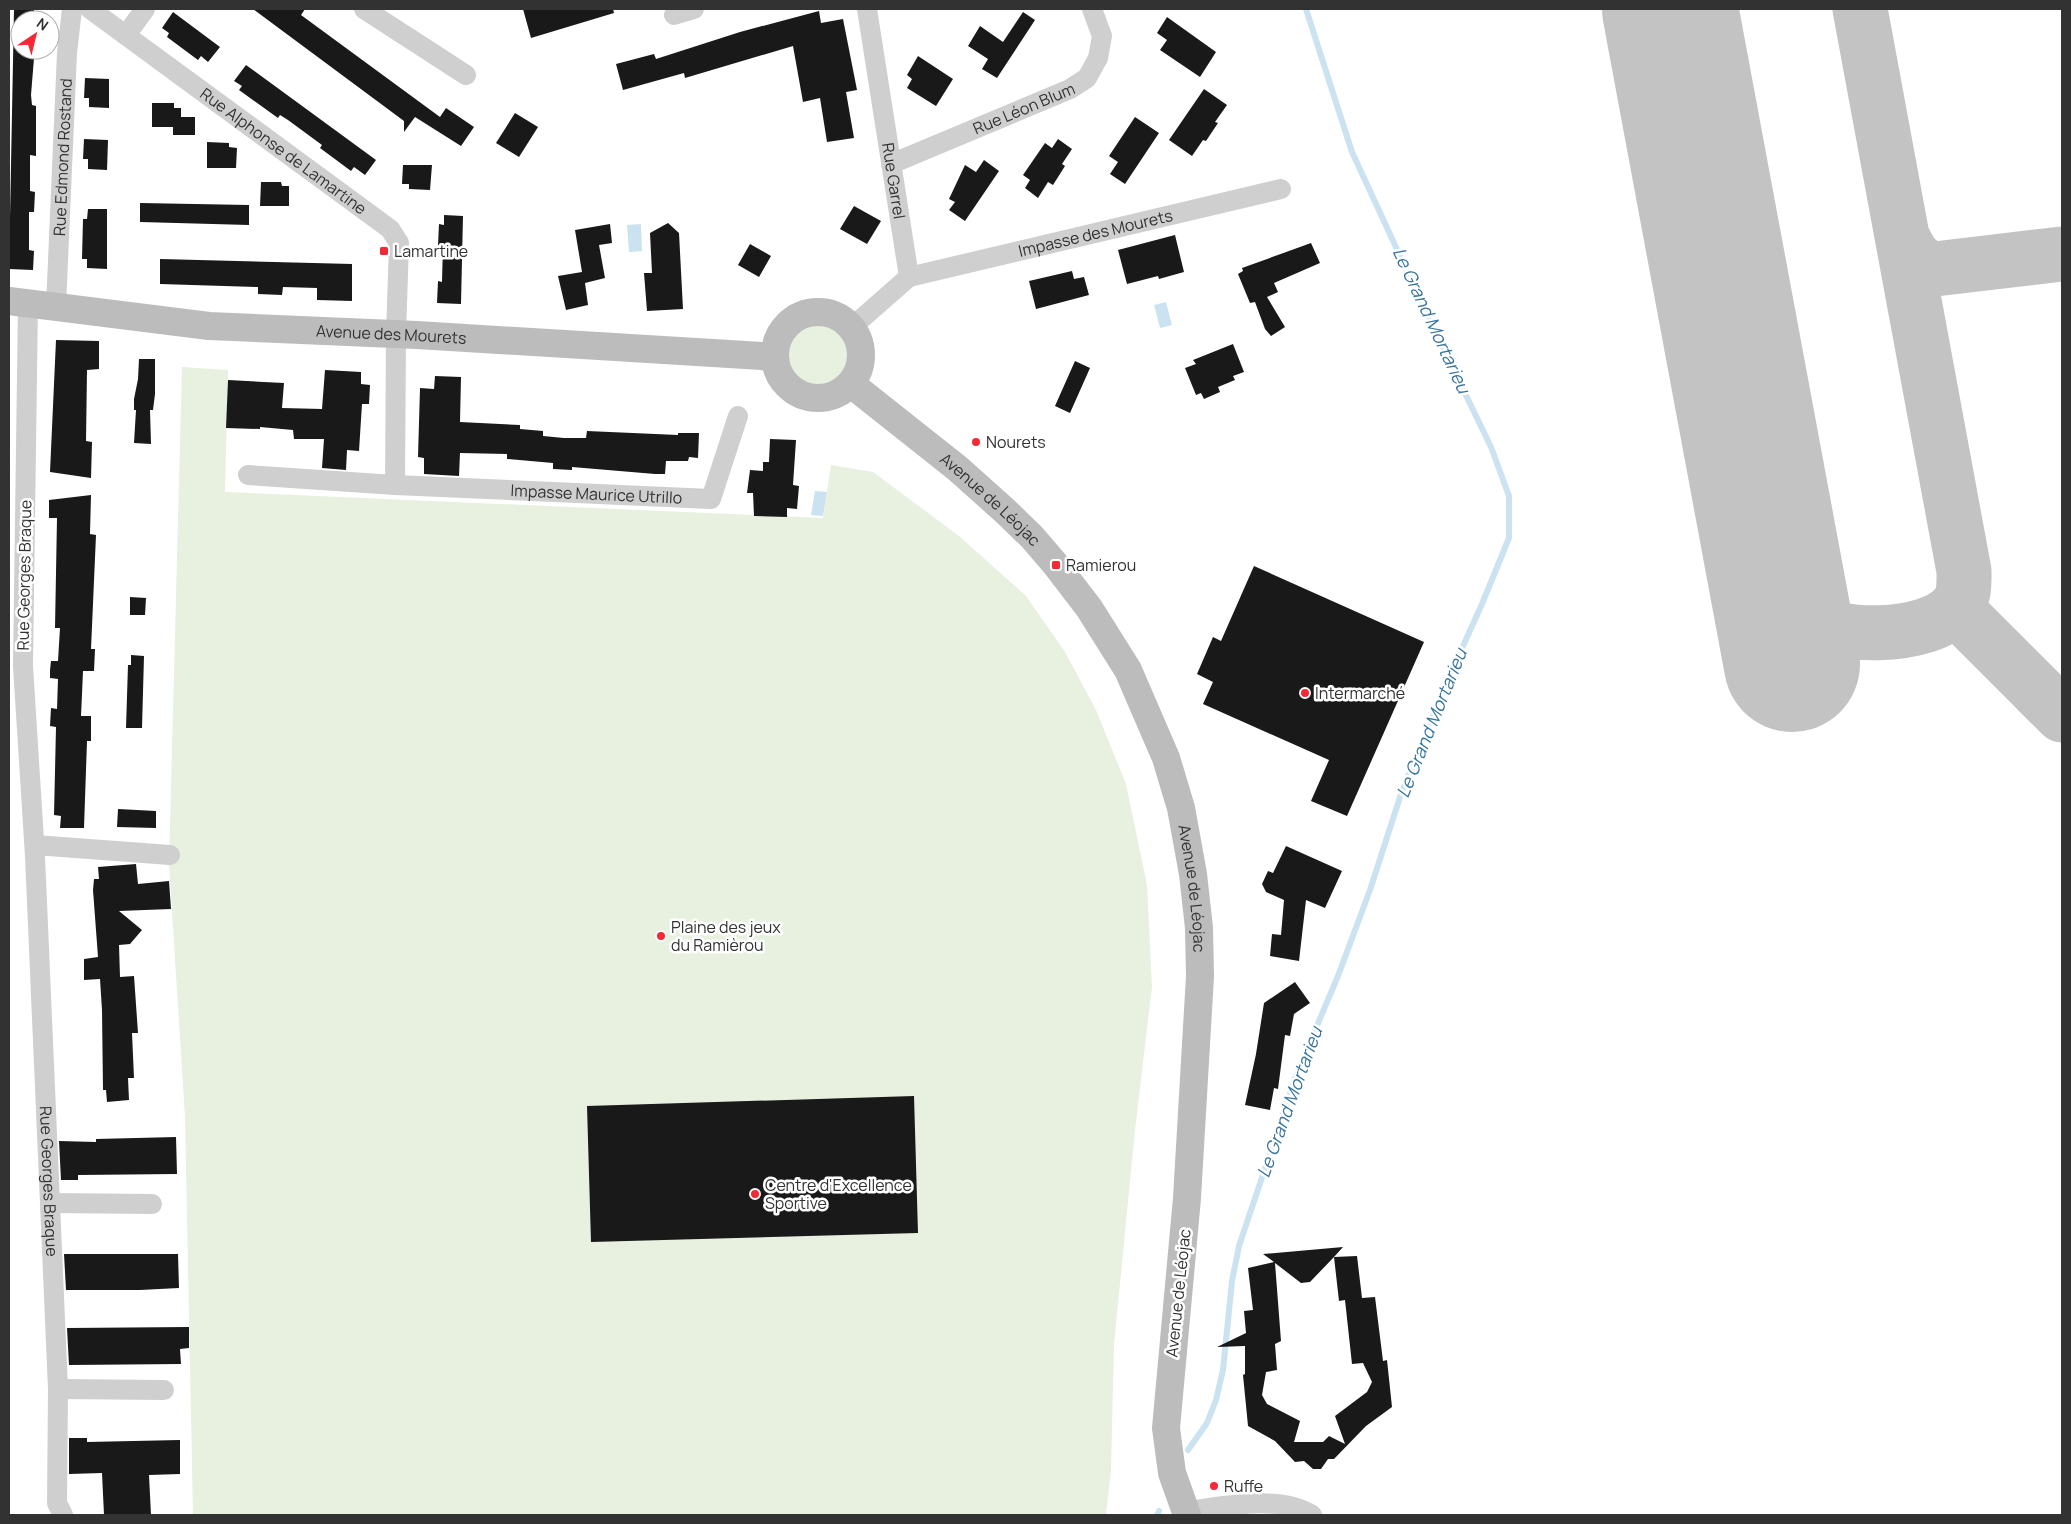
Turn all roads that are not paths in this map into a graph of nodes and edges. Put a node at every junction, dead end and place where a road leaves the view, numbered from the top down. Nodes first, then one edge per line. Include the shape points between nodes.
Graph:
1 (72, 9) edge
2 (90, 9) edge
3 (145, 9) edge
4 (364, 9) edge
5 (694, 9) edge
6 (866, 9) edge
7 (1092, 9) edge
8 (674, 15) dead end
9 (126, 35) junction
10 (466, 75) dead end
11 (892, 164) junction
12 (1281, 189) dead end
13 (909, 277) junction
14 (18, 302) edge
15 (56, 307) junction
16 (854, 330) junction
17 (396, 334) junction
18 (775, 359) junction
19 (852, 384) junction
20 (738, 416) dead end
21 (248, 475) dead end
22 (395, 485) junction
23 (35, 845) junction
24 (170, 855) dead end
25 (50, 1203) junction
26 (152, 1204) dead end
27 (58, 1389) junction
28 (164, 1390) dead end
29 (1186, 1513) edge
30 (63, 1515) edge
31 (1312, 1515) edge

1 - 15 street, Rue Edmond Rostand via 67,53
2 - 9 street, Rue Alphonse de Lamartine
3 - 9 street
4 - 10 street
5 - 8 street
6 - 11 street, Rue Garrel
7 - 11 street, Rue Léon Blum via 1102,36 1098,58 1087,78 1070,89
9 - 17 street, Rue Alphonse de Lamartine via 390,229 399,244
11 - 13 street, Rue Garrel
12 - 13 street, Impasse des Mourets
13 - 16 street via 860,320
14 - 15 main road, Avenue des Mourets
14 - 23 street, Rue Georges Braque via 23,666
15 - 17 main road, Avenue des Mourets via 209,326
16 - 18 main road via 831,314 803,315 791,321 782,332 776,345
16 - 19 main road via 862,357
17 - 18 main road, Avenue des Mourets via 754,355
17 - 22 street
18 - 19 main road via 784,382 805,397 830,397
19 - 29 main road, Avenue de Léojac via 957,468 1032,537 1056,565 1128,670 1166,758 1193,874 1199,928 1200,976 1187,1198 1166,1428 1172,1473
20 - 22 street, Impasse Maurice Utrillo via 711,499
21 - 22 street, Impasse Maurice Utrillo
23 - 24 street
23 - 25 street, Rue Georges Braque
25 - 26 street
25 - 27 street, Rue Georges Braque
27 - 28 street
27 - 30 street, Rue Georges Braque via 58,1503
29 - 31 street via 1267,1503 1291,1506

